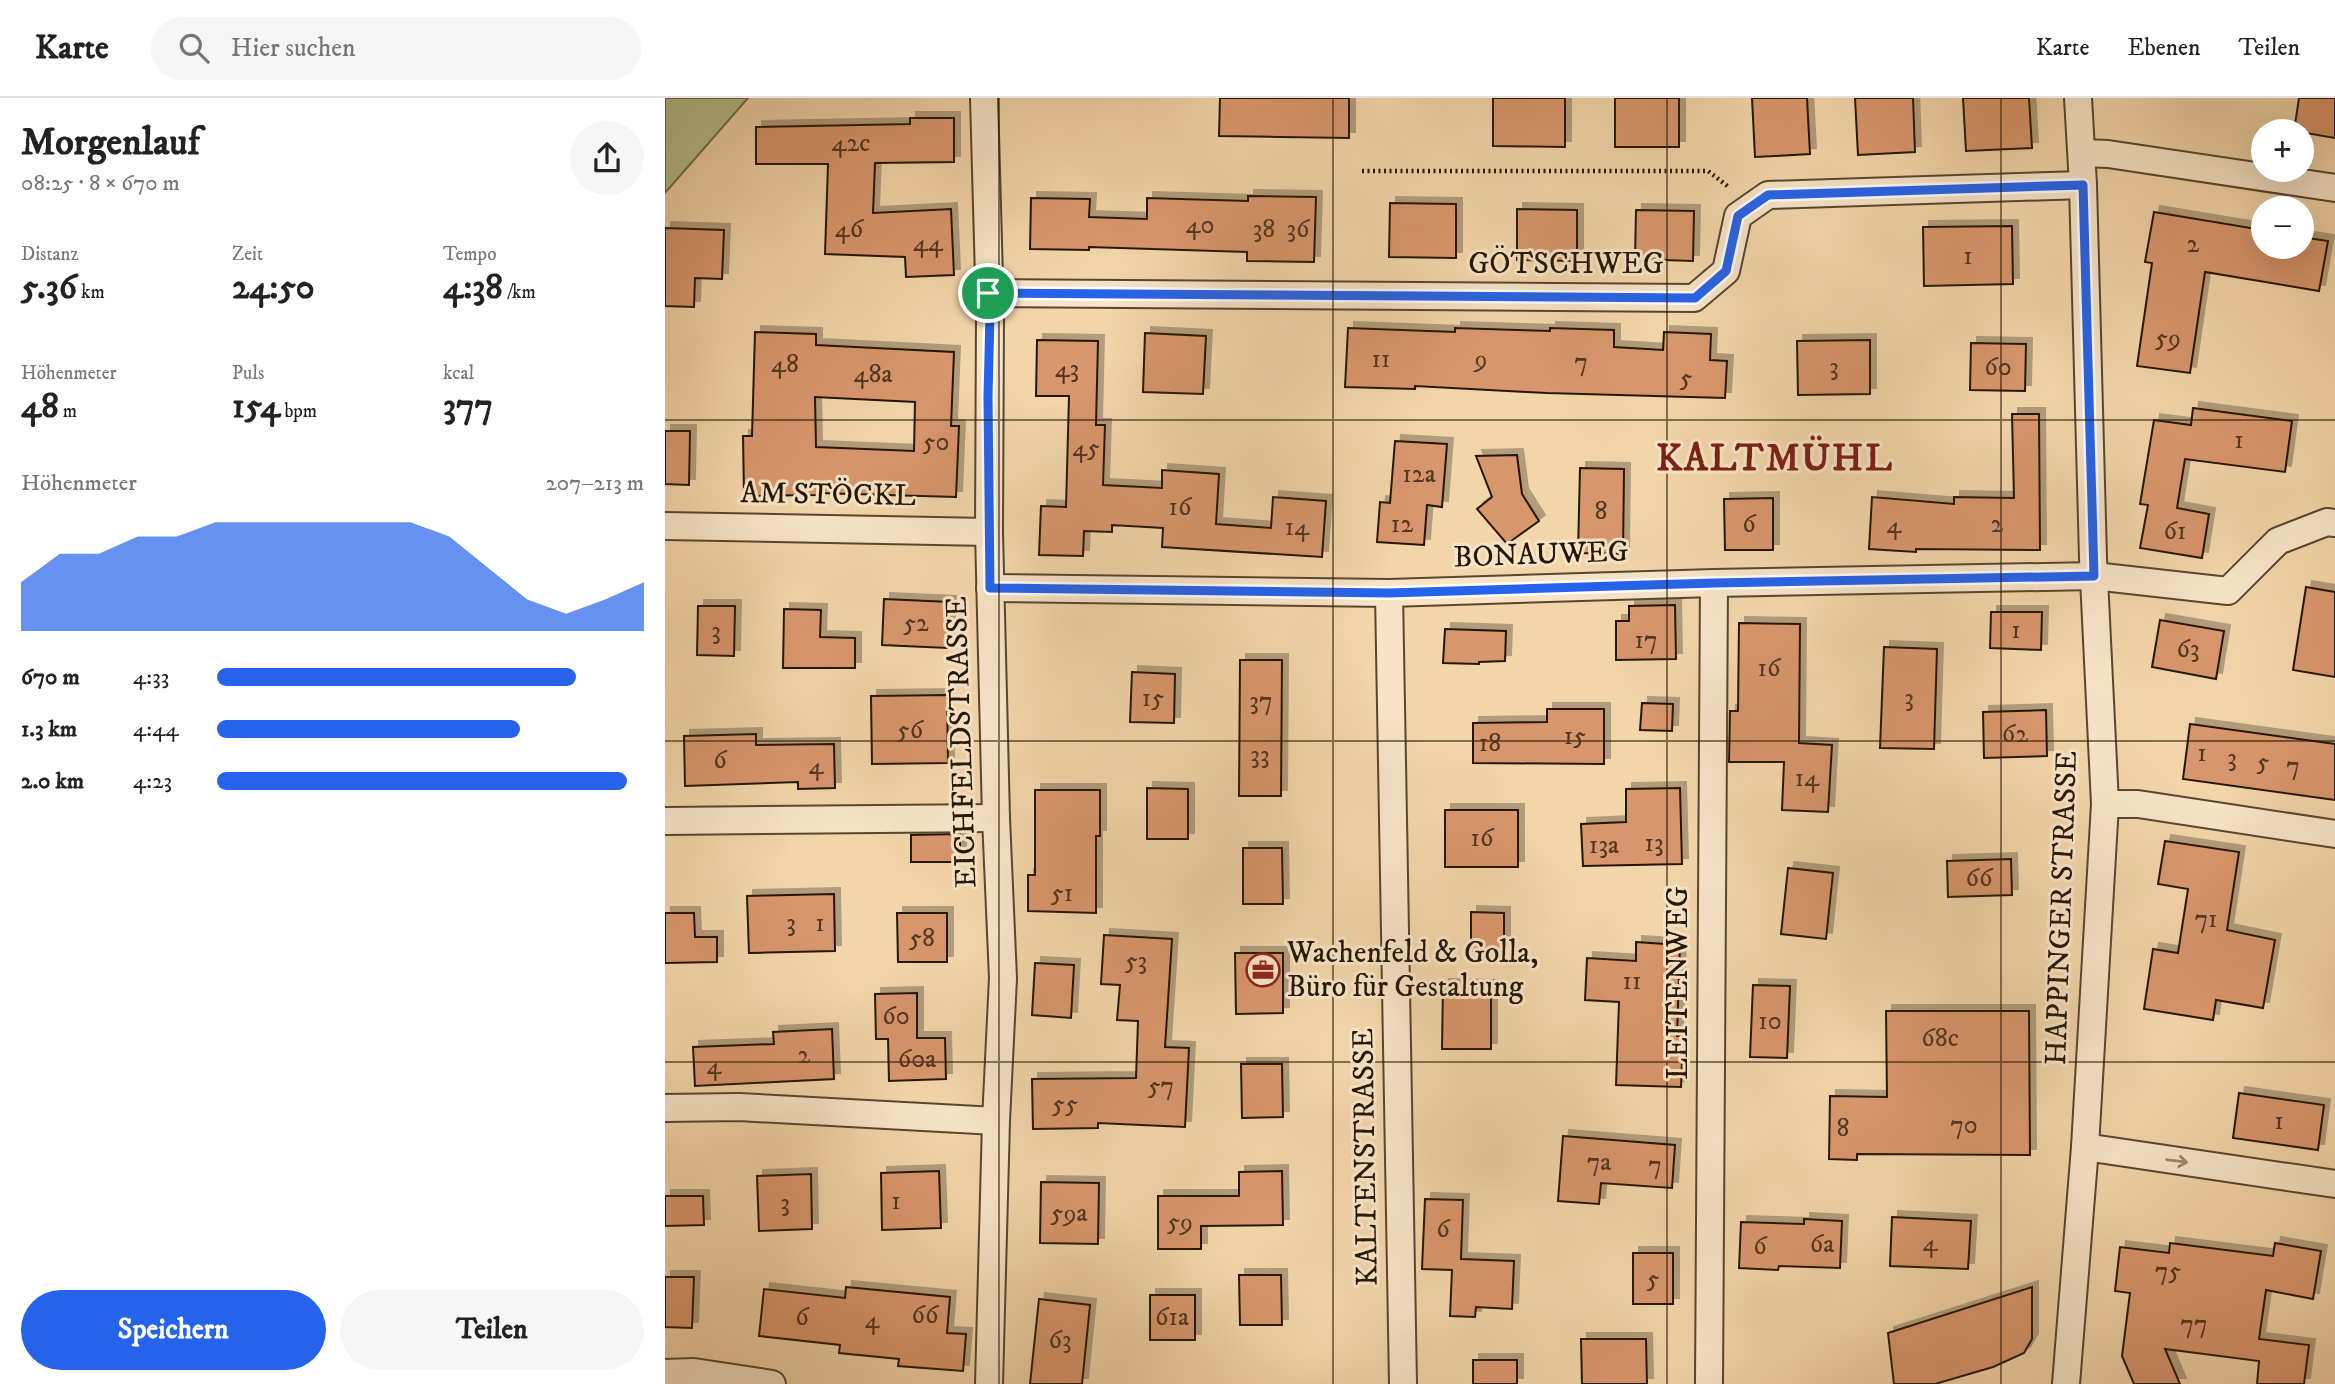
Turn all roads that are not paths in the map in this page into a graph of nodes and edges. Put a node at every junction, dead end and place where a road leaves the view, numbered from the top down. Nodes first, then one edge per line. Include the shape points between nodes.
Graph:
1 (985, 98) edge
2 (2078, 98) edge
3 (2082, 153) junction
4 (2083, 185) junction
5 (2335, 188) edge
6 (988, 293) junction
7 (2335, 523) edge
8 (665, 526) edge
9 (989, 532) junction
10 (2094, 576) junction
11 (1714, 583) junction
12 (990, 588) junction
13 (1389, 593) junction
14 (2105, 804) junction
15 (996, 818) junction
16 (665, 821) edge
17 (2335, 834) edge
18 (665, 1108) edge
19 (996, 1121) junction
20 (2085, 1147) junction
21 (2335, 1184) edge
22 (665, 1373) edge
23 (772, 1384) edge
24 (989, 1384) edge
25 (1403, 1384) edge
26 (1709, 1384) edge
27 (2065, 1384) edge

1 - 6 street, EICHFELDSTRASSE
2 - 3 street, HAPPINGER STRASSE
3 - 4 street, HAPPINGER STRASSE
3 - 5 street
4 - 6 street, GÖTSCHWEG via 1768,195 1738,216 1726,271 1695,298
4 - 10 street, HAPPINGER STRASSE
6 - 9 street, EICHFELDSTRASSE
7 - 10 street, BONAUWEG via 2278,541 2228,592
8 - 9 street, AM STÖCKL
9 - 12 street, EICHFELDSTRASSE
10 - 11 street, BONAUWEG
10 - 14 street, HAPPINGER STRASSE
11 - 13 street, BONAUWEG
11 - 26 street, LEITENWEG
12 - 13 street, BONAUWEG
12 - 15 street, EICHFELDSTRASSE
13 - 25 street, KALTENSTRASSE
14 - 17 street via 2138,804
14 - 20 street, HAPPINGER STRASSE
15 - 16 street
15 - 19 street, EICHFELDSTRASSE via 1003,978
18 - 19 street via 739,1107
19 - 24 street, EICHFELDSTRASSE
20 -> 21 street
20 - 27 street, HAPPINGER STRASSE
22 - 23 street via 694,1372

